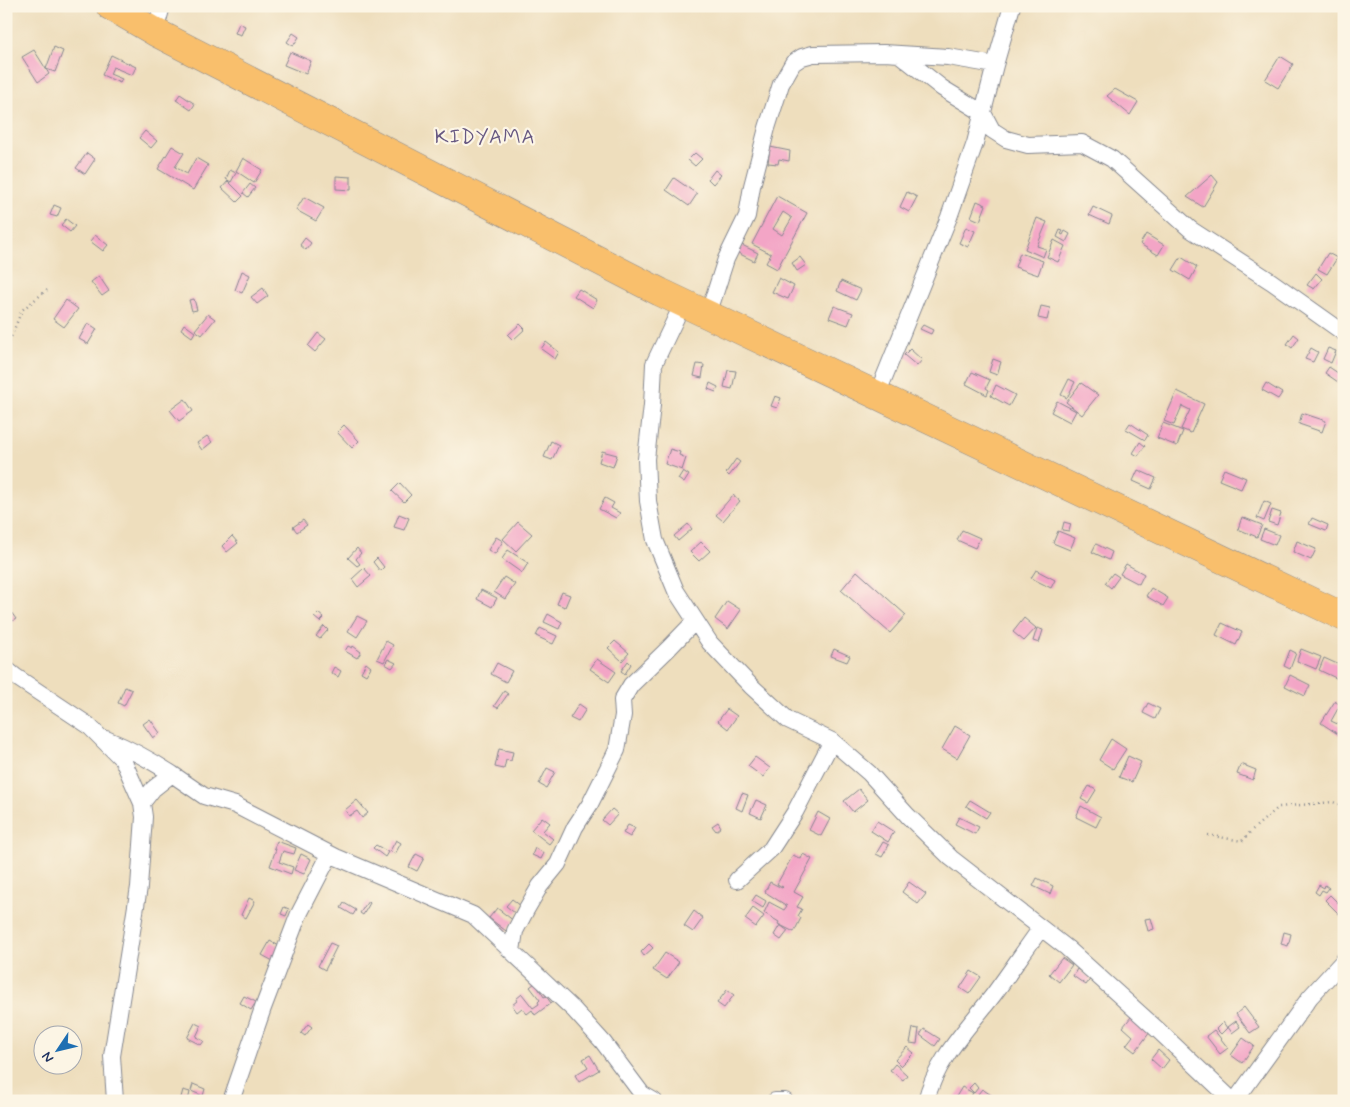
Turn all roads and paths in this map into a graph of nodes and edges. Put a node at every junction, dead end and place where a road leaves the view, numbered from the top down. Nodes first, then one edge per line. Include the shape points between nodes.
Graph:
1 (110, 6) edge
2 (1012, 6) edge
3 (158, 19) edge
4 (899, 54) junction
5 (995, 65) junction
6 (983, 113) junction
7 (47, 290) dead end
8 (683, 303) junction
9 (708, 315) junction
10 (1344, 333) edge
11 (6, 345) edge
12 (877, 395) junction
13 (1344, 617) edge
14 (695, 621) junction
15 (6, 669) edge
16 (100, 737) junction
17 (832, 741) junction
18 (172, 774) junction
19 (142, 803) junction
20 (1344, 806) edge
21 (1208, 836) dead end
22 (330, 854) junction
23 (737, 880) dead end
24 (1041, 928) junction
25 (512, 951) junction
26 (1344, 960) edge
27 (645, 1099) edge
28 (115, 1101) edge
29 (231, 1101) edge
30 (775, 1101) edge
31 (785, 1101) edge
32 (926, 1101) edge
33 (1234, 1101) edge

1 - 3 highway
2 - 5 street
3 - 8 highway
4 - 5 street via 948,57
4 - 6 street via 942,88
4 - 9 street via 813,54 793,63 781,84 767,128 747,216 726,259
5 - 6 street
6 - 10 street via 992,130 1006,138 1028,145 1082,144 1112,159 1190,229
6 - 12 street via 949,217
7 - 11 path via 22,310
8 - 9 highway
8 - 14 street via 654,364 646,458 648,501 655,540 676,591
9 - 12 highway
12 - 13 highway
14 - 17 street via 710,643 788,720
14 - 25 street via 631,684 622,700 617,750 558,864 540,886 515,931
15 - 16 street via 88,725
16 - 18 street via 129,748
16 - 19 street via 123,760
17 - 23 street via 795,812 771,849
17 - 24 street via 869,773 951,858
18 - 19 street via 152,789
18 - 22 street via 204,796 235,805
19 - 28 street via 139,888 112,1056
20 - 21 path via 1333,802 1279,807 1242,842
22 - 25 street via 472,914
22 - 29 street via 298,916
24 - 32 street via 940,1066
24 - 33 street via 1159,1030
25 - 27 street via 603,1042
26 - 33 street via 1310,997
30 - 31 street

